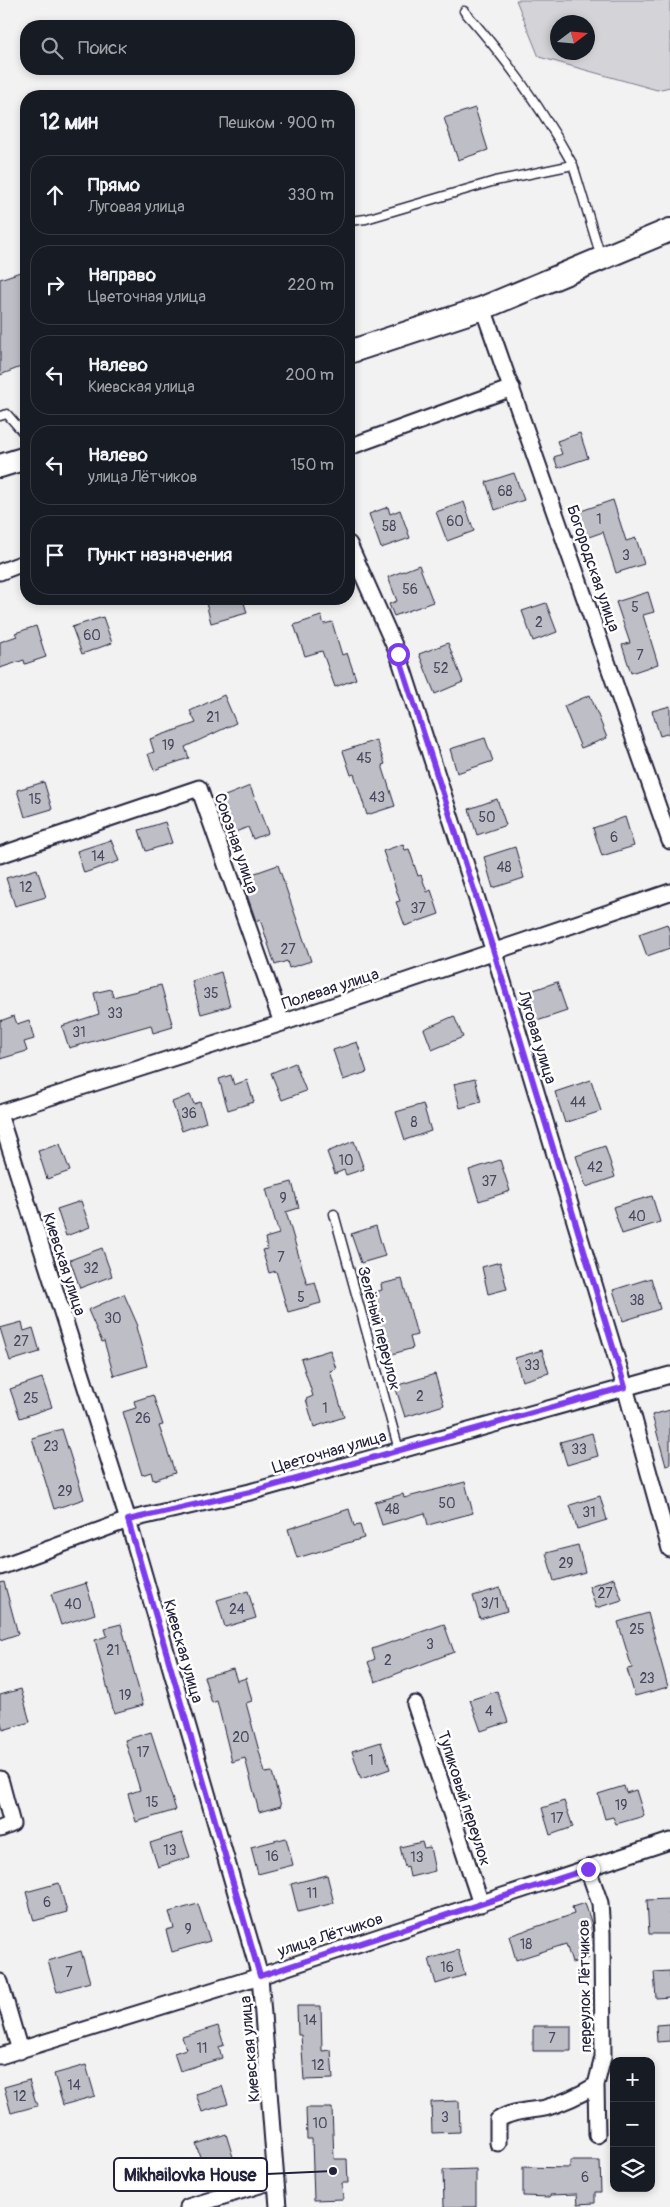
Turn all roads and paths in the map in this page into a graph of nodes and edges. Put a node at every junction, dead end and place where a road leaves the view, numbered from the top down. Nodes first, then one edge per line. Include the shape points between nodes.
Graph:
1 (464, 11) dead end
2 (573, 165) junction
3 (355, 221) edge
4 (670, 230) edge
5 (602, 258) junction
6 (483, 308) junction
7 (355, 350) edge
8 (512, 388) junction
9 (0, 416) edge
10 (20, 429) edge
11 (355, 445) edge
12 (20, 460) edge
13 (0, 466) edge
14 (355, 557) edge
15 (20, 564) edge
16 (0, 572) edge
17 (670, 841) edge
18 (0, 854) edge
19 (670, 892) edge
20 (494, 952) junction
21 (282, 1023) junction
22 (0, 1115) edge
23 (334, 1214) dead end
24 (670, 1375) edge
25 (625, 1387) junction
26 (399, 1450) junction
27 (128, 1520) junction
28 (670, 1549) edge
29 (0, 1567) edge
30 (416, 1704) dead end
31 (0, 1779) edge
32 (0, 1829) edge
33 (670, 1841) edge
34 (588, 1869) junction
35 (481, 1904) junction
36 (260, 1976) junction
37 (0, 1982) edge
38 (20, 2051) junction
39 (0, 2056) edge
40 (596, 2085) junction
41 (597, 2135) dead end
42 (498, 2143) dead end
43 (276, 2180) junction
44 (188, 2207) edge
45 (278, 2207) edge

1 - 2 lane via 521,82
2 - 3 lane via 495,181
2 - 5 lane
4 - 5 main road
5 - 6 main road
6 - 7 main road
6 - 8 street, Богородская улица
8 - 11 street
8 - 17 street, Богородская улица
9 - 10 lane via 7,414
12 - 13 main road
14 - 20 street, Луговая улица via 398,654
15 - 16 street
18 - 21 street, Союзная улица via 199,788
19 - 20 street, Полевая улица
20 - 21 street, Полевая улица
20 - 25 street, Луговая улица
21 - 22 street, Полевая улица
22 - 27 street, Киевская улица
23 - 26 lane, Зелёный переулок
24 - 25 street, Цветочная улица
25 - 26 street, Цветочная улица
25 - 28 street, Луговая улица
26 - 27 street, Цветочная улица via 250,1492
27 - 29 street, Цветочная улица
27 - 36 street, Киевская улица
30 - 35 street, Тупиковый переулок
31 - 32 street via 12,1824
33 - 34 street, улица Лётчиков
34 - 35 street, улица Лётчиков
34 - 40 street, переулок Лётчиков via 600,1903 602,1933 603,2057
35 - 36 street, улица Лётчиков
36 - 38 street, улица Лётчиков
36 - 43 street, Киевская улица
37 - 38 street
38 - 39 street, улица Лётчиков
40 - 41 street, переулок Лётчиков
40 - 42 street via 574,2098 498,2120
43 - 44 street
43 - 45 street, Киевская улица

